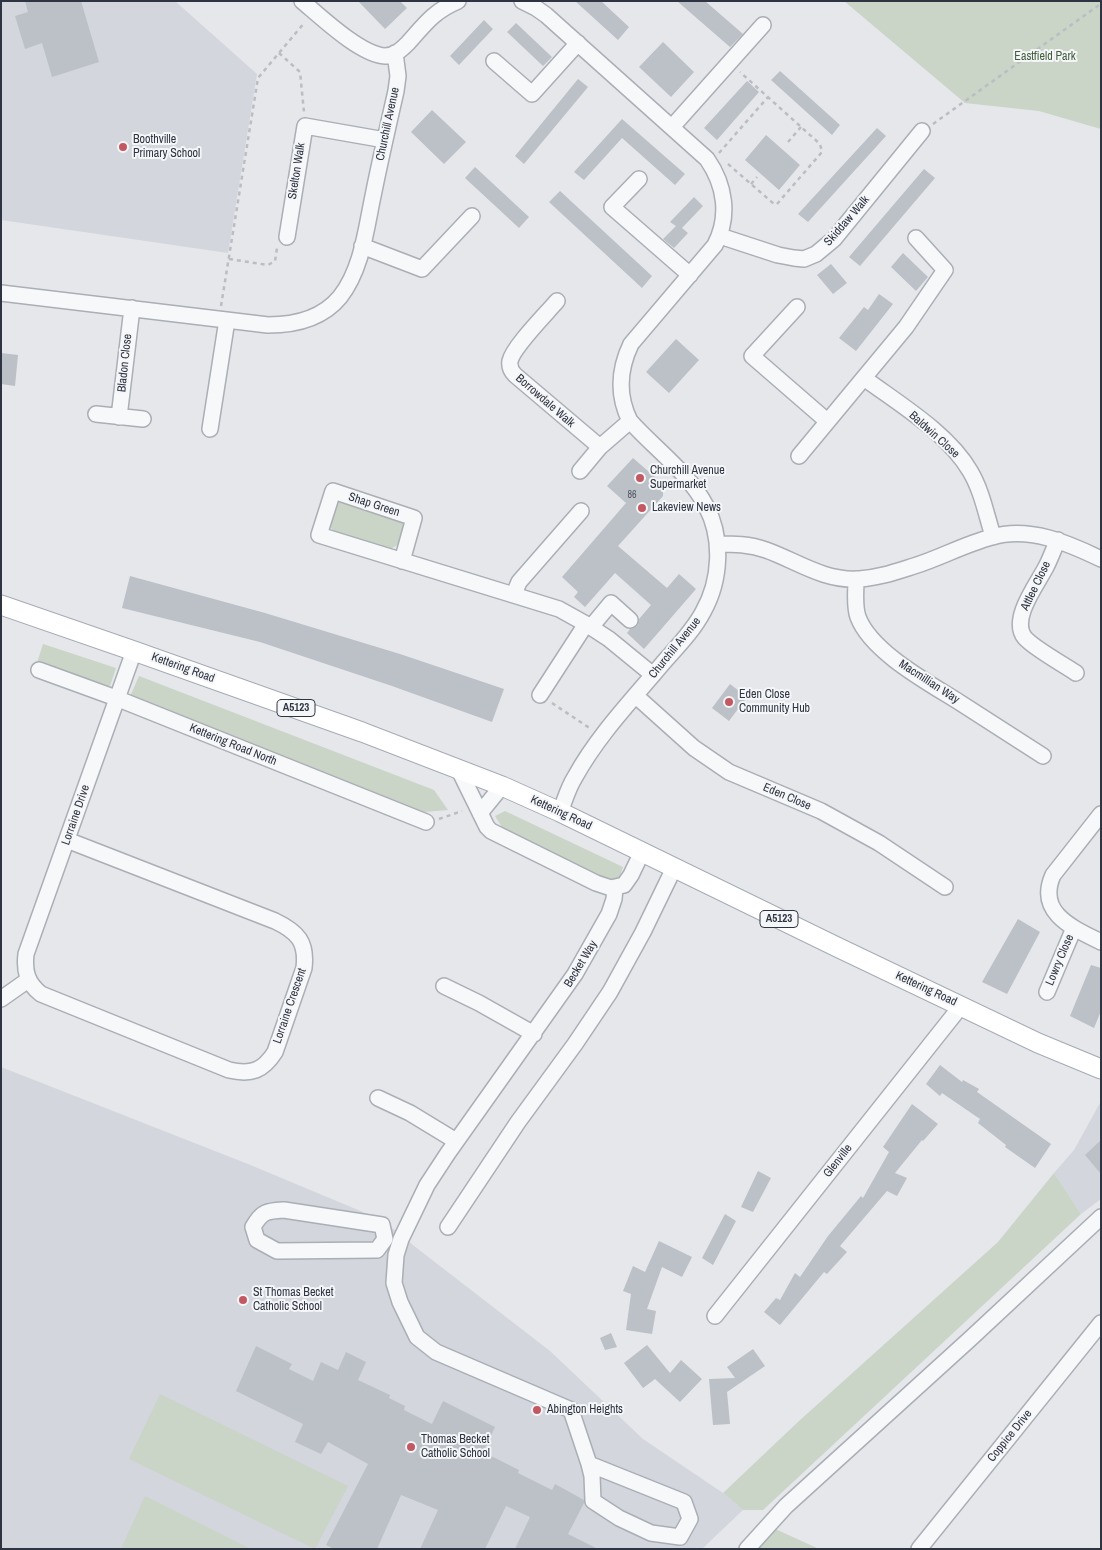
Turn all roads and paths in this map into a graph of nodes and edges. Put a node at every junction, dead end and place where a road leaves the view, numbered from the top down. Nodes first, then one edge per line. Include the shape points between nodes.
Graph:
1 (458, 1) edge
2 (522, 1) edge
3 (310, 5) edge
4 (539, 5) edge
5 (1101, 6) edge
6 (764, 25) dead end
7 (578, 43) junction
8 (279, 53) junction
9 (395, 53) junction
10 (494, 61) dead end
11 (730, 63) junction
12 (768, 97) junction
13 (305, 126) junction
14 (672, 127) junction
15 (801, 127) junction
16 (922, 131) joint
17 (385, 140) junction
18 (788, 142) dead end
19 (718, 154) dead end
20 (724, 160) dead end
21 (758, 177) dead end
22 (639, 179) dead end
23 (751, 184) junction
24 (472, 216) dead end
25 (720, 236) junction
26 (287, 237) joint
27 (916, 238) dead end
28 (362, 246) junction
29 (229, 259) junction
30 (690, 275) junction
31 (1, 293) edge
32 (557, 301) dead end
33 (797, 307) dead end
34 (132, 308) junction
35 (223, 319) junction
36 (864, 378) junction
37 (96, 414) dead end
38 (119, 417) junction
39 (143, 420) dead end
40 (630, 421) junction
41 (827, 421) junction
42 (210, 429) dead end
43 (600, 447) junction
44 (799, 456) dead end
45 (580, 471) dead end
46 (581, 511) dead end
47 (993, 536) junction
48 (1058, 540) junction
49 (717, 544) junction
50 (1101, 559) edge
51 (402, 560) junction
52 (856, 579) junction
53 (514, 594) junction
54 (1, 606) edge
55 (630, 620) dead end
56 (589, 625) junction
57 (134, 651) junction
58 (39, 670) dead end
59 (1076, 673) dead end
60 (653, 676) junction
61 (540, 695) joint
62 (636, 696) junction
63 (116, 698) junction
64 (602, 737) junction
65 (1043, 756) dead end
66 (458, 768) junction
67 (502, 786) junction
68 (560, 812) junction
69 (1101, 814) edge
70 (481, 815) junction
71 (426, 822) joint
72 (67, 840) junction
73 (642, 852) junction
74 (674, 868) junction
75 (945, 887) dead end
76 (615, 888) junction
77 (1074, 928) junction
78 (1101, 942) edge
79 (28, 980) junction
80 (444, 986) dead end
81 (1047, 992) dead end
82 (1, 999) edge
83 (961, 1006) junction
84 (534, 1034) junction
85 (1101, 1069) edge
86 (378, 1098) dead end
87 (456, 1141) junction
88 (1101, 1217) edge
89 (448, 1227) dead end
90 (385, 1239) junction
91 (401, 1239) junction
92 (715, 1316) dead end
93 (1101, 1323) edge
94 (589, 1464) junction
95 (747, 1549) edge
96 (918, 1549) edge

1 - 9 street via 434,14
2 - 4 street, Churchill Avenue
3 - 8 path
3 - 9 street via 366,50 387,56
4 - 7 street, Churchill Avenue
5 - 16 path via 1098,5
6 - 11 street
7 - 10 street via 532,94
7 - 14 street, Churchill Avenue
8 - 13 path via 300,72
8 - 29 path via 258,78
9 - 17 street, Churchill Avenue via 397,84
11 - 12 path
11 - 14 street
12 - 15 path
12 - 19 path
13 - 17 street, Skelton Walk
13 - 26 street, Skelton Walk
14 - 25 street, Churchill Avenue via 707,159 716,173 724,213
15 - 18 path
15 - 23 path via 820,144 822,152 777,204 771,203
16 - 25 street, Skiddaw Walk via 834,239 816,254 794,258
17 - 28 street, Churchill Avenue
20 - 23 path
21 - 23 path
22 - 30 street via 612,207
24 - 28 street via 422,269
25 - 30 street, Churchill Avenue
26 - 29 path via 278,244 275,261 268,265
27 - 36 street via 945,270 906,327
28 - 35 street, Churchill Avenue via 348,286 319,314 296,324 282,325
29 - 35 path
30 - 40 street, Churchill Avenue via 640,331 625,357 620,384
31 - 34 street, Churchill Avenue
32 - 43 street, Borrowdale Walk via 513,353 511,370
33 - 41 street via 752,356
34 - 35 street, Churchill Avenue
34 - 38 street, Bladon Close
35 - 42 street
36 - 41 street
36 - 47 street, Baldwin Close via 918,418 959,456 980,491
37 - 38 street
38 - 39 street
40 - 43 street
40 - 49 street, Churchill Avenue via 697,491 714,525
41 - 44 street
43 - 45 street
46 - 53 street via 519,582
47 - 48 street via 1030,535
47 - 52 street via 885,576
48 - 50 street
48 - 59 street, Attlee Close via 1023,608 1020,625 1030,642
49 - 52 street via 744,544 827,575
49 - 60 street, Churchill Avenue via 718,562 711,596 694,626
51 - 51 street, Shap Green via 319,534 333,491 414,518
51 - 53 street, Shap Green
52 - 65 street, Macmillian Way via 858,617 878,645 903,666
53 - 56 street, Shap Green via 558,609
54 - 57 main road, Kettering Road / A5123
55 - 56 street via 611,603
56 - 60 street, Shap Green
56 - 61 street
57 - 63 street, Lorraine Drive
57 - 66 main road, Kettering Road / A5123
58 - 63 street, Kettering Road North
60 - 62 street, Churchill Avenue
61 - 64 path
62 - 64 street, Churchill Avenue
62 - 75 street, Eden Close via 694,748 730,772 821,811 878,843
63 - 71 street, Kettering Road North
63 - 72 street, Lorraine Drive
64 - 68 street, Churchill Avenue via 574,778
66 - 67 main road, Kettering Road / A5123
66 - 70 street
67 - 68 main road, Kettering Road / A5123
67 - 70 street
68 - 73 main road, Kettering Road / A5123
69 - 77 street via 1049,883 1052,909
70 - 71 path via 466,809
70 - 76 street via 495,834 605,887
72 - 79 street, Lorraine Drive via 26,954 24,967
72 - 79 street, Lorraine Crescent via 290,928 303,947 306,956 304,968 275,1052 269,1062 250,1072 229,1070 41,994
73 - 74 main road, Kettering Road / A5123
73 - 76 street via 628,881
74 - 83 main road, Kettering Road / A5123
74 - 89 street via 643,932 596,1015 518,1122
76 - 84 street, Becket Way via 612,907 598,935
77 - 78 street
77 - 81 street, Lowry Close
79 - 82 street
80 - 84 street
83 - 85 main road, Kettering Road / A5123
83 - 92 street, Glenville
84 - 87 street, Becket Way
86 - 87 street
87 - 91 street, Becket Way via 427,1185
88 - 95 street via 786,1506
90 - 90 street via 377,1250 277,1251 256,1240 254,1227 267,1212 284,1210 382,1225
90 - 91 street
91 - 94 street, Becket Way via 394,1283 417,1337 436,1352 571,1410
93 - 96 street, Coppice Drive
94 - 94 street, Becket Way via 684,1502 690,1519 680,1537 652,1533 592,1501

